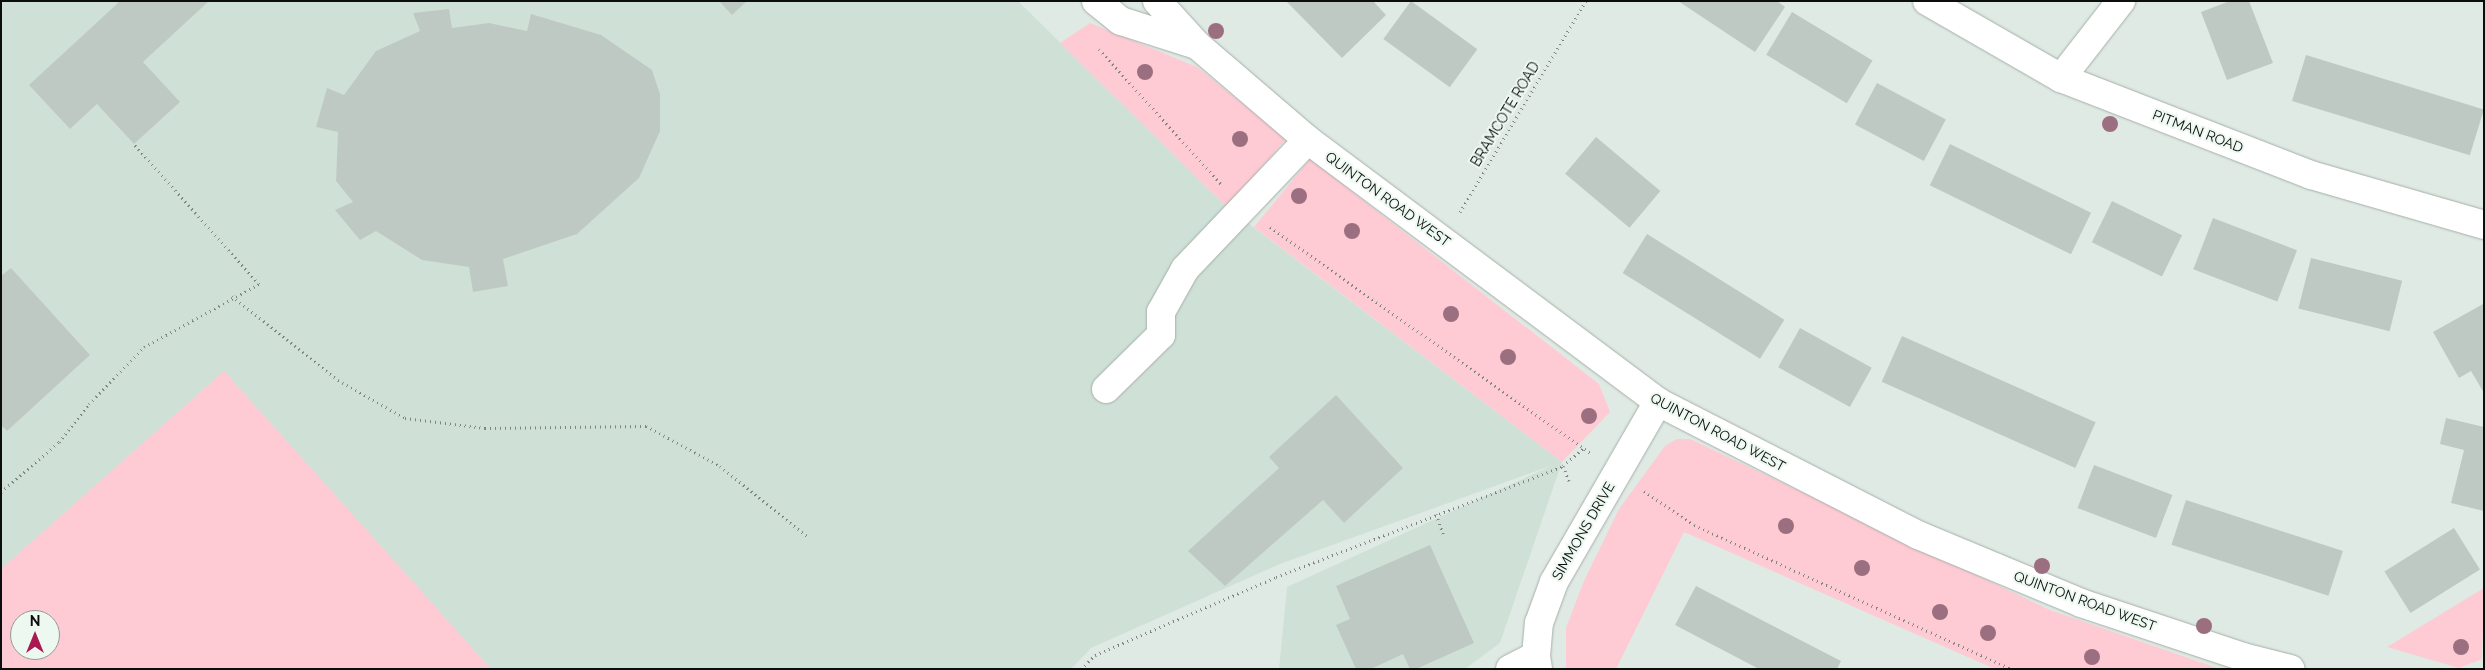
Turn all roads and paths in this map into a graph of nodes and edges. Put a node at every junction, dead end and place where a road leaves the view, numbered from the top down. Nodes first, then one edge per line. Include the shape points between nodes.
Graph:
1 (1096, 1) edge
2 (1157, 1) edge
3 (1586, 1) edge
4 (1927, 1) edge
5 (2121, 1) edge
6 (1197, 45) junction
7 (1097, 46) dead end
8 (2061, 78) junction
9 (1308, 140) junction
10 (134, 144) dead end
11 (1243, 208) junction
12 (2484, 224) edge
13 (1444, 239) junction
14 (232, 296) junction
15 (1106, 389) dead end
16 (1658, 402) junction
17 (1584, 448) junction
18 (1563, 466) junction
19 (1617, 472) junction
20 (1569, 481) dead end
21 (1, 492) edge
22 (1436, 514) junction
23 (1444, 536) dead end
24 (808, 538) dead end
25 (1537, 662) edge
26 (1081, 669) edge
27 (1510, 669) edge
28 (2012, 669) edge
29 (2290, 669) edge

1 - 6 street, QUINTON ROAD WEST via 1121,21
2 - 6 street, QUINTON ROAD WEST
3 - 13 path, BRAMCOTE ROAD
4 - 8 street, PITMAN ROAD
5 - 8 street
6 - 9 street, QUINTON ROAD WEST
7 - 11 path
8 - 12 street, PITMAN ROAD via 2311,175
9 - 11 street
9 - 13 street, QUINTON ROAD WEST
10 - 14 path via 259,284
11 - 15 street via 1185,269 1161,312 1161,335
11 - 17 path
13 - 16 street, QUINTON ROAD WEST
14 - 21 path via 144,347 88,404 59,442
14 - 24 path via 338,380 405,418 485,428 646,426 720,466
16 - 19 street, SIMMONS DRIVE
16 - 29 street, QUINTON ROAD WEST via 1927,539 2081,603 2243,657
17 - 18 path
17 - 19 path
18 - 20 path
18 - 22 path
19 - 25 street, SIMMONS DRIVE via 1554,582 1539,623
19 - 28 path via 1694,525
22 - 23 path
22 - 26 path via 1276,577 1094,655
25 - 27 street

